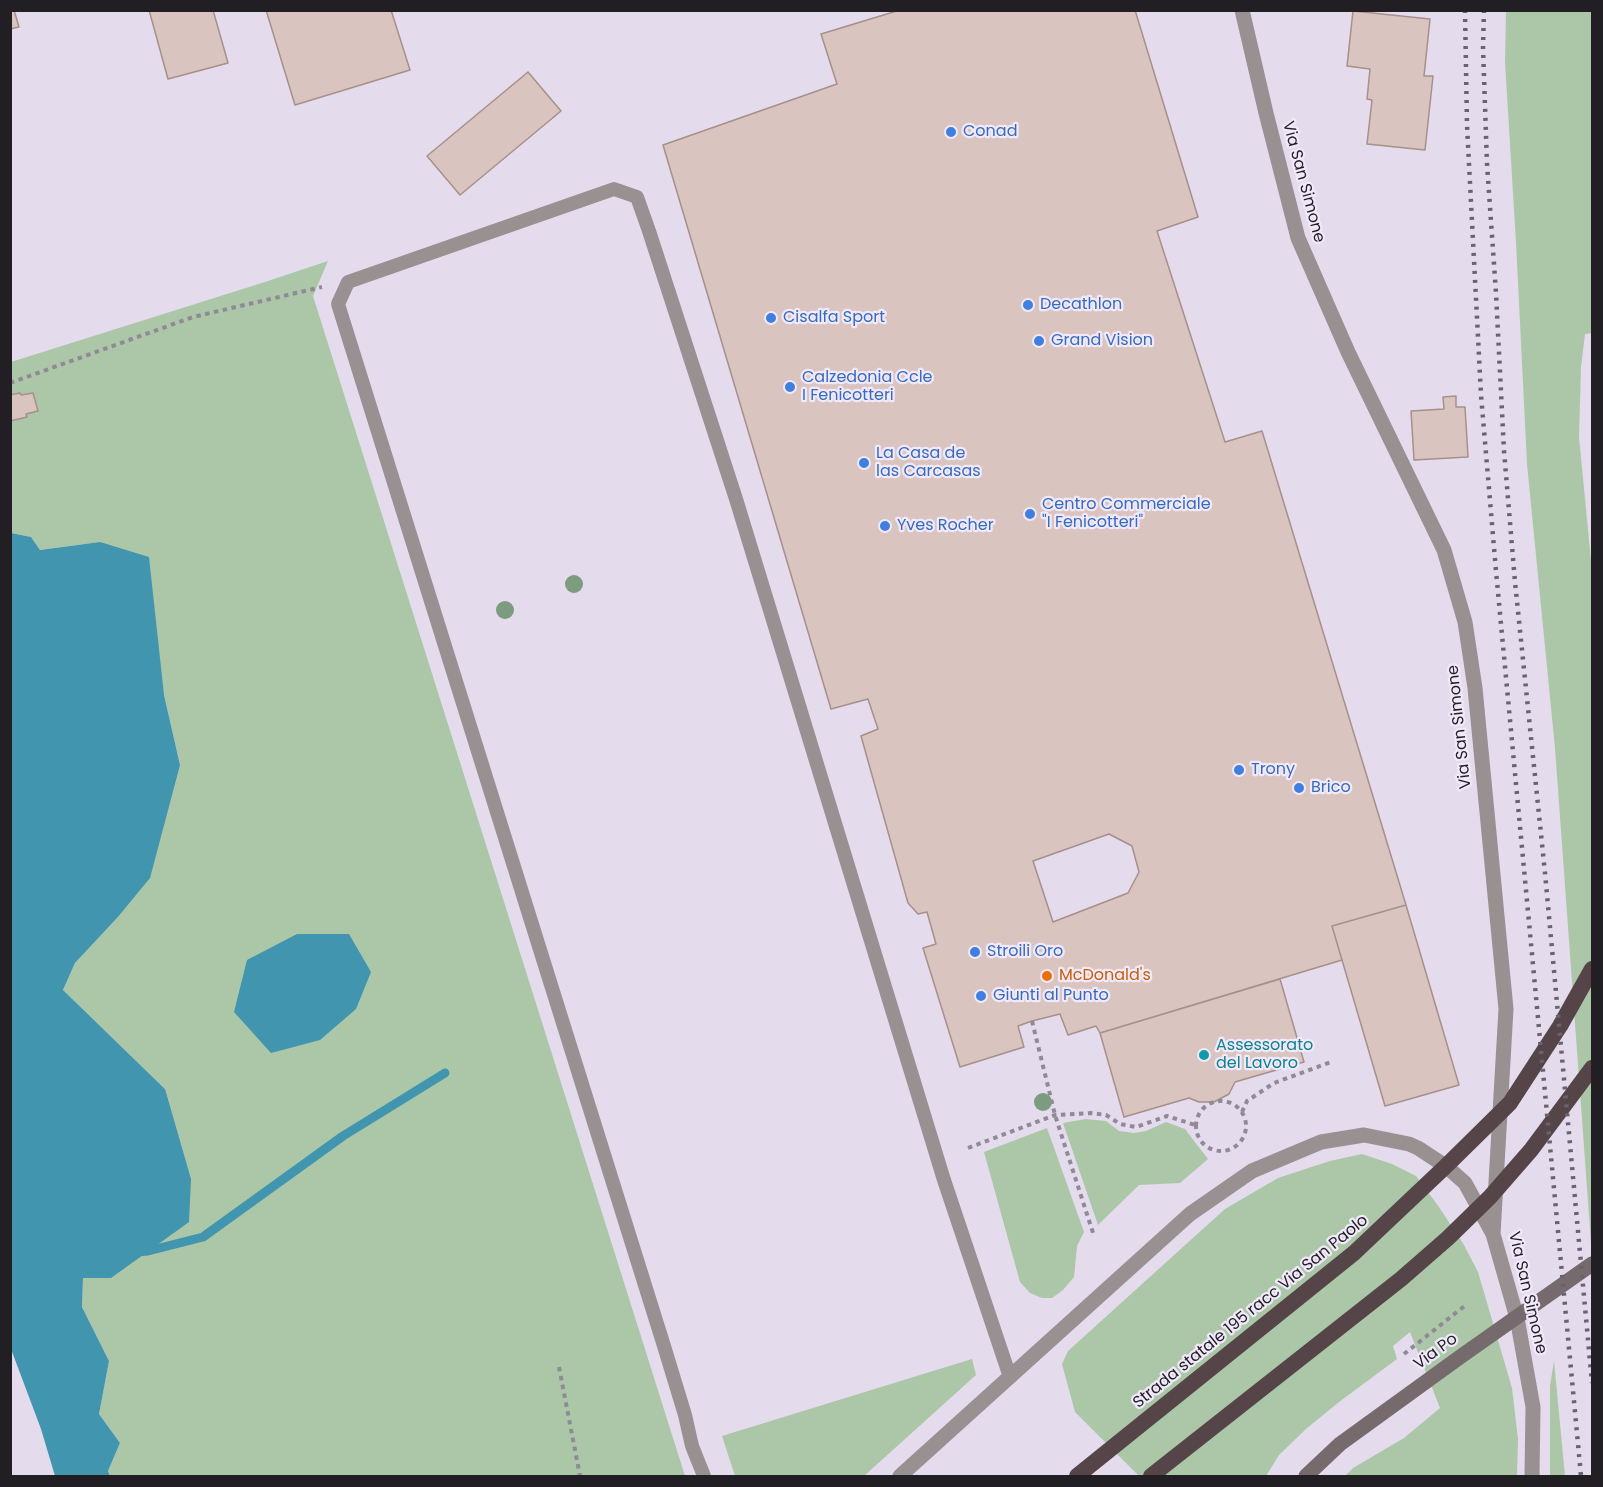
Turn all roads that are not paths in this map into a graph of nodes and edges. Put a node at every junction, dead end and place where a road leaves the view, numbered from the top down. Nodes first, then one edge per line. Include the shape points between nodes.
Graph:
1 (1242, 10) edge
2 (1593, 969) edge
3 (1593, 1068) edge
4 (1493, 1234) junction
5 (1593, 1264) edge
6 (1010, 1377) junction
7 (704, 1476) edge
8 (900, 1476) edge
9 (1077, 1476) edge
10 (1151, 1476) edge
11 (1306, 1476) edge
12 (1532, 1476) edge

1 - 4 street, Via San Simone via 1298,238 1348,352 1444,550 1465,622 1506,1009
2 - 9 highway, Strada statale 195 racc Via San Paolo via 1510,1103 1354,1253
3 - 10 highway via 1531,1149 1448,1238 1401,1280
4 - 6 street via 1466,1183 1418,1148 1364,1135 1321,1142 1252,1171 1191,1214
4 - 12 street, Via San Simone via 1517,1318 1533,1407
5 - 11 main road, Via Po via 1340,1444
6 - 7 lane via 944,1180 739,510 637,197 615,189 348,282 338,304
6 - 8 street

